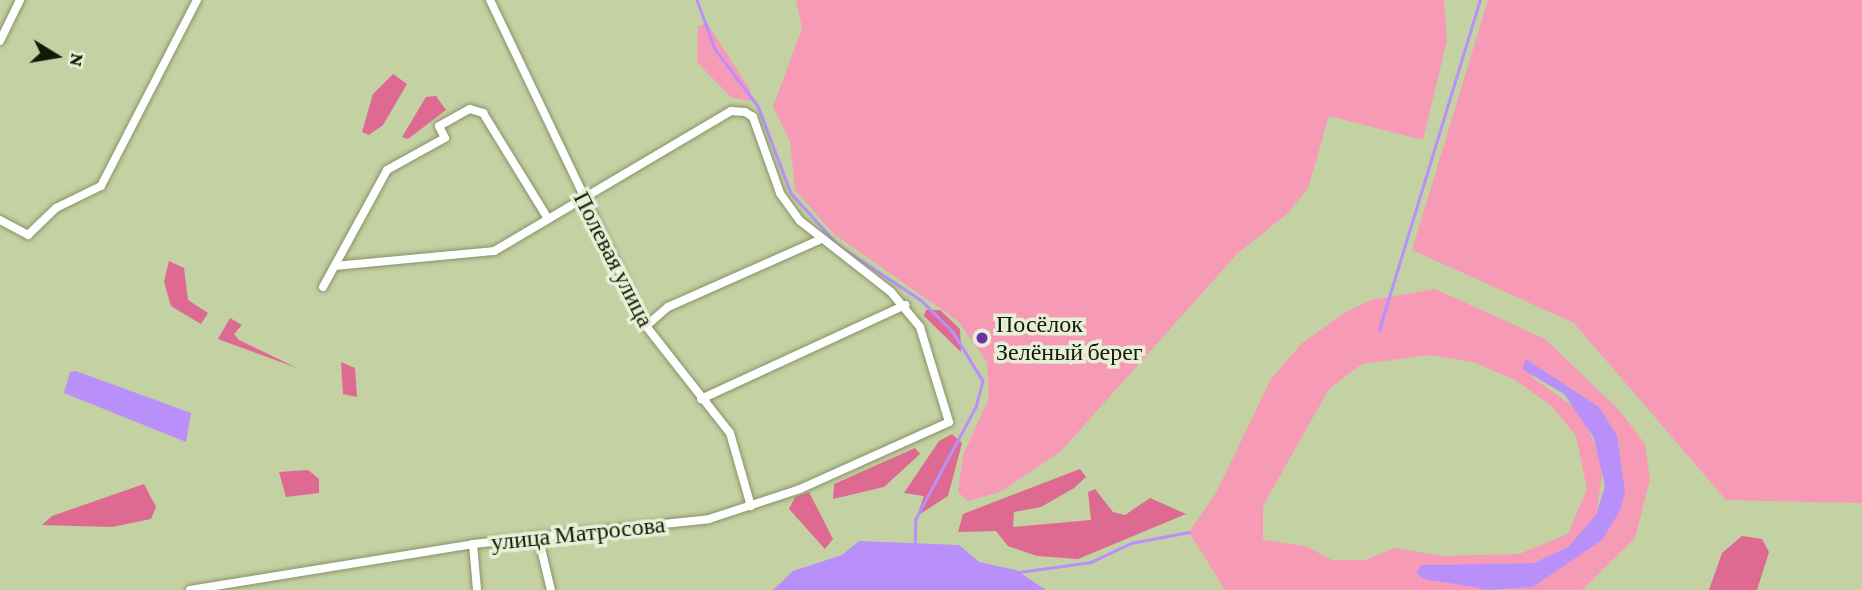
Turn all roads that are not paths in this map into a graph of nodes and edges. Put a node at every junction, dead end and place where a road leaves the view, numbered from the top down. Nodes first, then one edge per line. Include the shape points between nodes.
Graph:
1 (20, 0) edge
2 (197, 0) edge
3 (490, 0) edge
4 (0, 41) edge
5 (581, 195) junction
6 (547, 217) junction
7 (0, 220) edge
8 (819, 240) junction
9 (336, 266) junction
10 (323, 287) dead end
11 (905, 305) junction
12 (646, 326) junction
13 (701, 399) junction
14 (751, 506) junction
15 (538, 536) junction
16 (473, 544) junction
17 (190, 590) edge
18 (477, 590) edge
19 (551, 590) edge

1 - 4 street
2 - 7 street via 101,186 56,208 28,235
3 - 5 street, Полевая улица
5 - 6 street
5 - 8 street via 731,111 745,112 753,117 780,193
5 - 12 street, Полевая улица
6 - 9 street via 485,253
6 - 9 street via 483,113 470,109 439,126 445,138 387,170
8 - 11 street
8 - 12 street via 668,307
9 - 10 street
11 - 13 street
11 - 14 street, улица Матросова via 920,327 949,422
12 - 13 street, Полевая улица
13 - 14 street, Полевая улица via 736,445
14 - 15 street, улица Матросова via 709,519
15 - 16 street, улица Матросова
15 - 19 street
16 - 17 street, улица Матросова
16 - 18 street

